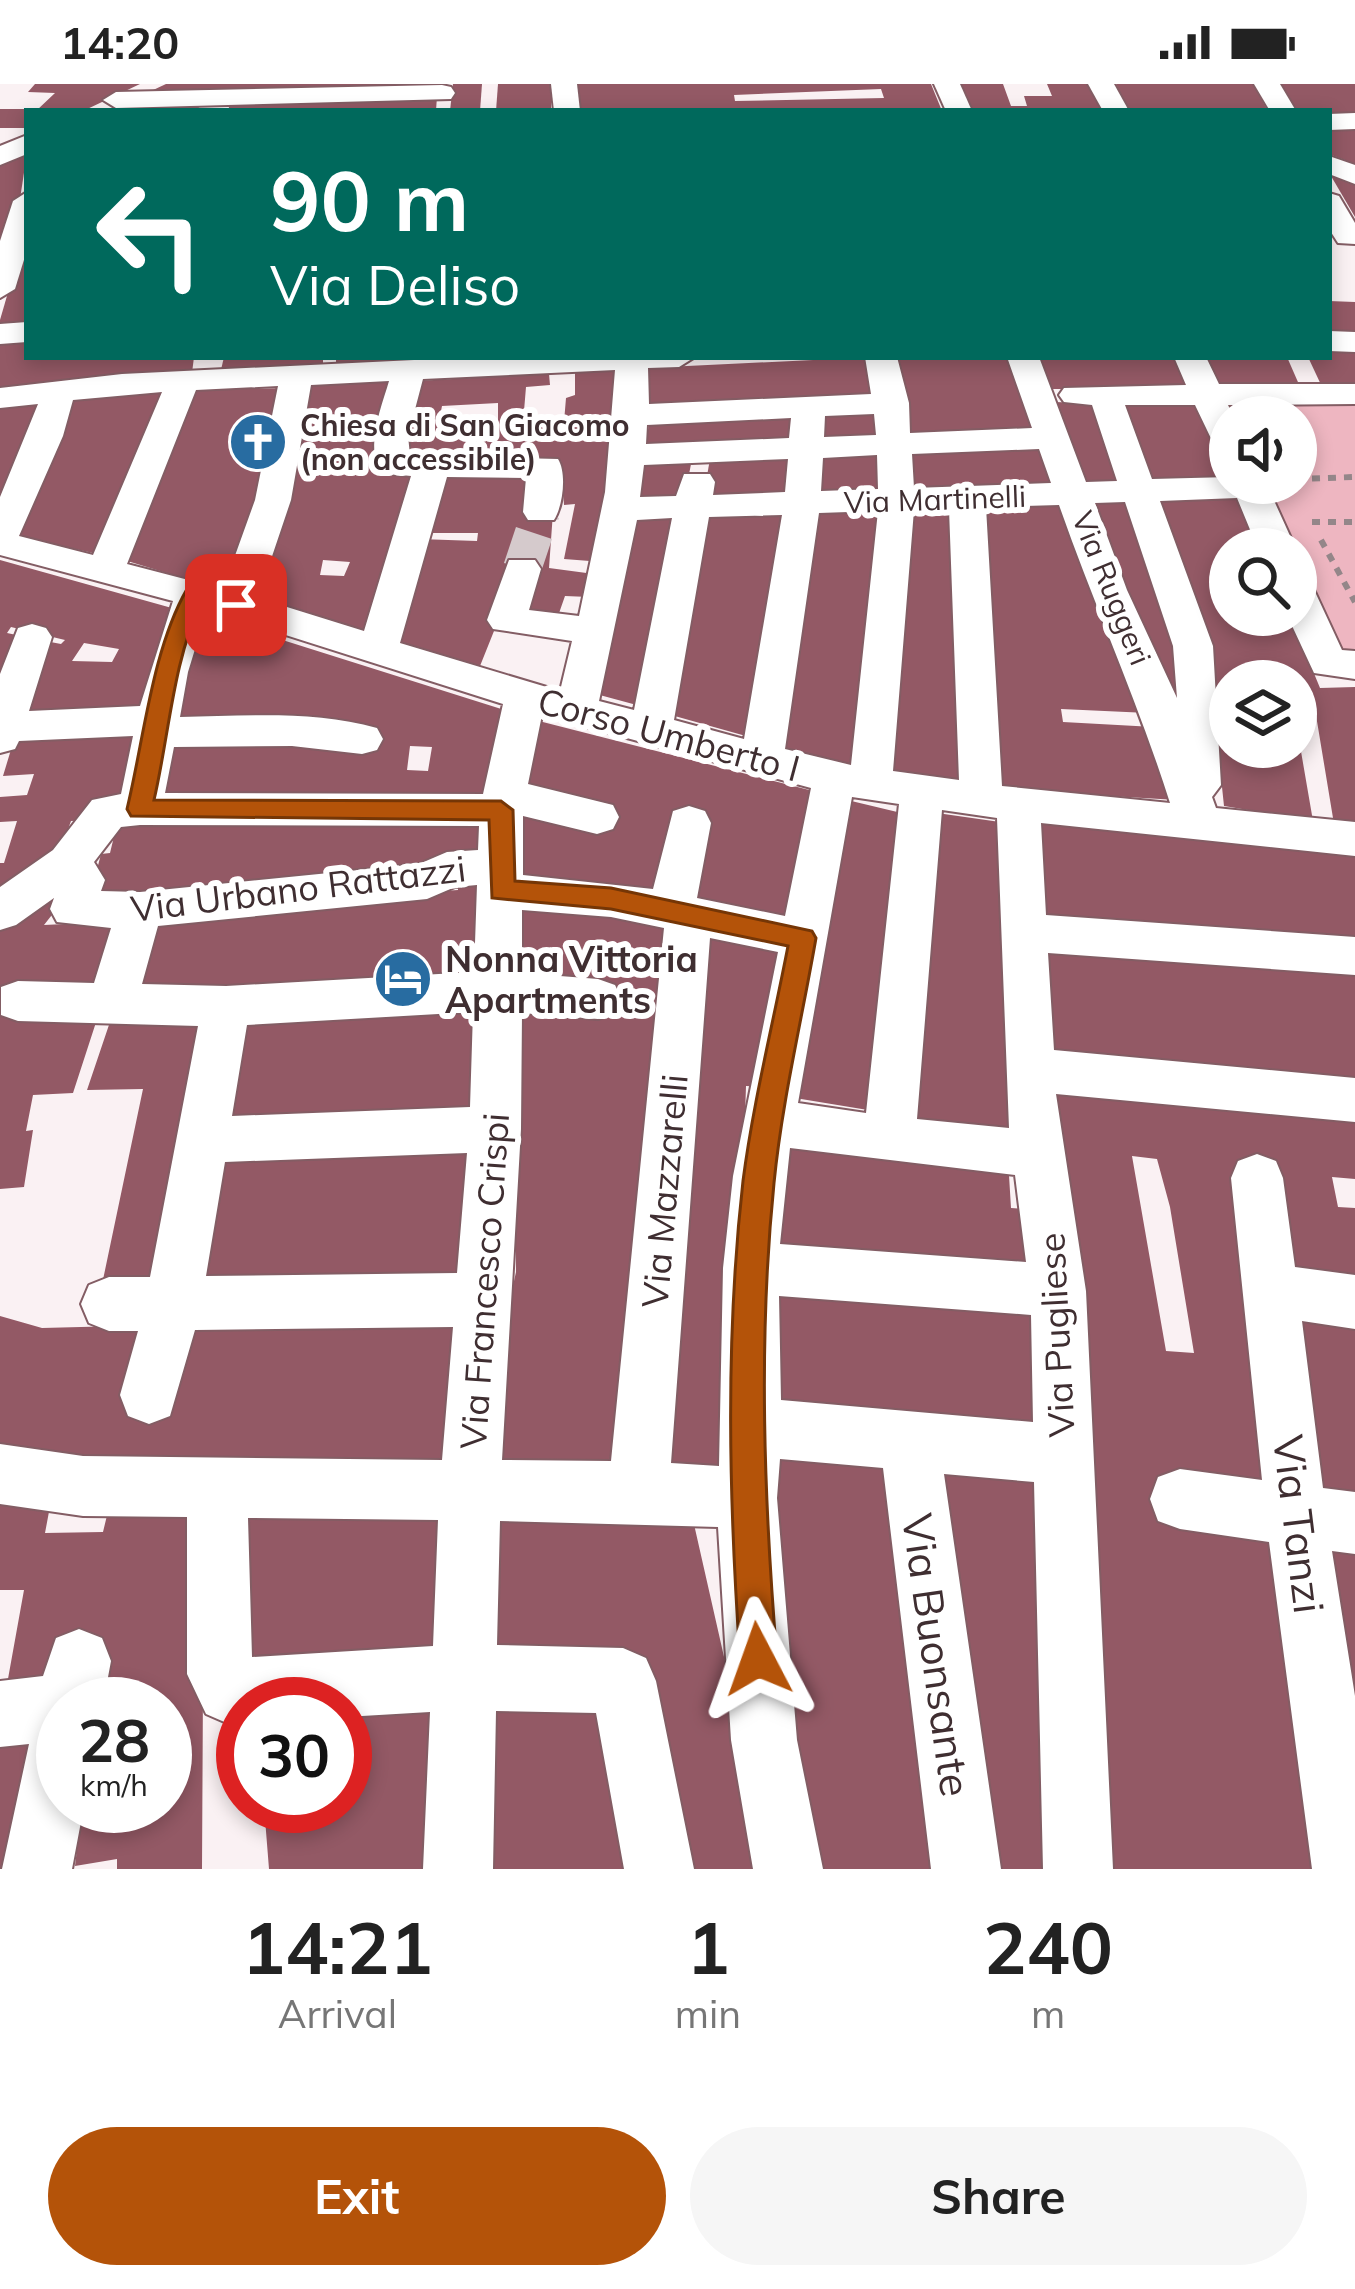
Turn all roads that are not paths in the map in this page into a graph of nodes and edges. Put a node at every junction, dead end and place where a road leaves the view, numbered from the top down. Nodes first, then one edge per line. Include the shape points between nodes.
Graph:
1 (150, 84) edge
2 (442, 96) edge
3 (216, 105) edge
4 (104, 106) edge
5 (1332, 208) edge
6 (24, 211) edge
7 (1348, 237) dead end
8 (0, 289) edge
9 (593, 360) edge
10 (632, 360) edge
11 (882, 360) edge
12 (1024, 360) edge
13 (1191, 360) edge
14 (1296, 360) edge
15 (418, 366) edge
16 (318, 371) edge
17 (198, 372) edge
18 (59, 390) junction
19 (1312, 393) junction
20 (1205, 394) junction
21 (1355, 394) edge
22 (1035, 395) junction
23 (1105, 395) junction
24 (0, 398) edge
25 (1209, 402) edge
26 (892, 403) junction
27 (808, 408) junction
28 (634, 416) junction
29 (1054, 438) junction
30 (898, 445) junction
31 (806, 449) junction
32 (702, 453) junction
33 (628, 455) junction
34 (432, 466) junction
35 (1209, 488) edge
36 (1140, 492) junction
37 (1075, 494) junction
38 (968, 499) junction
39 (899, 501) junction
40 (802, 504) junction
41 (692, 508) junction
42 (620, 509) junction
43 (541, 512) tunnel mouth
44 (0, 539) edge
45 (522, 569) tunnel mouth
46 (106, 570) junction
47 (215, 600) junction
48 (595, 631) junction
49 (1316, 636) edge
50 (32, 637) dead end
51 (378, 650) junction
52 (1355, 665) edge
53 (551, 703) junction
54 (161, 720) junction
55 (652, 726) junction
56 (1, 733) edge
57 (362, 739) dead end
58 (762, 758) junction
59 (852, 781) junction
60 (922, 793) junction
61 (999, 801) junction
62 (502, 803) junction
63 (140, 809) junction
64 (597, 817) dead end
65 (1198, 820) junction
66 (689, 823) dead end
67 (1355, 839) edge
68 (69, 862) junction
69 (502, 878) junction
70 (140, 910) junction
71 (0, 912) edge
72 (681, 914) junction
73 (1022, 932) junction
74 (803, 938) junction
75 (1355, 956) edge
76 (499, 991) junction
77 (598, 999) dead end
78 (19, 1001) dead end
79 (111, 1005) junction
80 (226, 1006) junction
81 (1031, 1070) junction
82 (1355, 1100) edge
83 (770, 1122) junction
84 (495, 1129) junction
85 (205, 1140) junction
86 (890, 1140) junction
87 (1042, 1154) junction
88 (1256, 1178) dead end
89 (751, 1268) junction
90 (1271, 1290) junction
91 (1058, 1291) junction
92 (482, 1300) junction
93 (1355, 1302) edge
94 (109, 1304) dead end
95 (173, 1305) junction
96 (149, 1394) dead end
97 (752, 1427) junction
98 (908, 1440) junction
99 (1063, 1455) junction
100 (0, 1474) edge
101 (217, 1490) junction
102 (470, 1492) junction
103 (638, 1492) junction
104 (747, 1498) junction
105 (1180, 1499) dead end
106 (1326, 1520) edge
107 (462, 1676) junction
108 (36, 1702) edge
109 (0, 1714) edge
110 (45, 1833) edge
111 (38, 1869) edge
112 (458, 1869) edge
113 (659, 1869) edge
114 (788, 1869) edge
115 (966, 1869) edge
116 (1078, 1869) edge
117 (1347, 1869) edge

1 - 4 street
2 - 3 street
3 - 4 street
5 - 7 street
6 - 8 street
9 - 15 street
10 - 28 street, Via Francesco Crispi
11 - 26 street
12 - 22 street, Via Ruggeri
13 - 20 street
14 - 19 street
15 - 16 street
15 - 34 street via 391,436 393,464
16 - 17 street
16 - 47 street via 273,500
17 - 18 street
17 - 46 street
18 - 24 street
18 - 44 street
19 - 20 street
19 - 21 street
20 - 23 street
20 - 25 street
22 - 23 street
22 - 29 street, Via Ruggeri
23 - 36 street
26 - 27 street
26 - 30 street
27 - 28 street
27 - 31 street
28 - 33 street, Via Francesco Crispi
29 - 30 street
29 - 37 street, Via Ruggeri
30 - 31 street
30 - 39 street
31 - 32 street
31 - 40 street
32 - 33 street
32 - 41 street
33 - 42 street, Via Francesco Crispi
34 - 43 street via 545,467
34 - 51 street
35 - 36 street, Via Martinelli
36 - 37 street, Via Martinelli
36 - 65 street via 1193,646
37 - 38 street, Via Martinelli
37 - 65 street, Via Ruggeri
38 - 39 street, Via Martinelli
38 - 61 street, Via Pugliese
39 - 40 street, Via Martinelli
39 - 59 street
40 - 41 street, Via Martinelli
40 - 58 street
41 - 42 street, Via Martinelli
41 - 55 street
42 - 48 street, Via Francesco Crispi
44 - 46 street, Corso Umberto I
45 - 48 street via 507,620
46 - 47 street, Corso Umberto I
47 - 51 street, Corso Umberto I
47 - 54 street via 167,667
48 - 53 street, Via Francesco Crispi
49 - 52 street via 1328,663
50 - 56 street
51 - 53 street, Corso Umberto I
53 - 55 street, Corso Umberto I
53 - 62 street, Via Francesco Crispi
54 - 56 street
54 - 57 street via 168,731
54 - 63 street
55 - 58 street, Corso Umberto I
58 - 59 street, Corso Umberto I
59 - 60 street, Corso Umberto I
59 - 74 street
60 - 61 street, Corso Umberto I
60 - 86 street
61 - 65 street, Corso Umberto I
61 - 73 street, Via Pugliese
62 - 63 street
62 - 64 street
62 - 69 street, Via Francesco Crispi
63 - 68 street via 108,812
65 - 67 street, Corso Umberto I
66 - 72 street, Via Mazzarelli via 674,899
68 - 70 street, Via Urbano Rattazzi via 82,880 73,909
68 - 71 street
69 - 70 street, Via Urbano Rattazzi via 447,870 427,880
69 - 72 street, Via Urbano Rattazzi
69 - 76 street, Via Francesco Crispi
70 - 79 street
72 - 74 street, Via Urbano Rattazzi
72 - 103 street, Via Mazzarelli via 687,927
73 - 75 street
73 - 81 street, Via Pugliese
74 - 83 street
76 - 77 street
76 - 80 street
76 - 84 street, Via Francesco Crispi
78 - 79 street
79 - 80 street
80 - 85 street
81 - 82 street
81 - 87 street, Via Pugliese
83 - 86 street
83 - 89 street
84 - 85 street
84 - 92 street, Via Francesco Crispi
85 - 95 street
86 - 87 street
87 - 91 street, Via Pugliese
88 - 90 street, Via Tanzi
89 - 91 street
89 - 97 street
90 - 93 street
90 - 106 street, Via Tanzi
91 - 99 street, Via Pugliese
92 - 95 street
92 - 102 street, Via Francesco Crispi
94 - 95 street
95 - 96 street
97 - 98 street
97 - 104 street
98 - 99 street
98 - 115 street, Via Buonsante
99 - 116 street, Via Pugliese
100 - 101 street
101 - 102 street
101 - 107 street via 220,1674 229,1690
102 - 103 street
102 - 107 street, Via Francesco Crispi
103 - 104 street
104 - 114 street via 764,1740
105 - 106 street
106 - 117 street, Via Tanzi
107 - 112 street, Via Francesco Crispi
107 - 113 street via 622,1681
108 - 109 street
110 - 111 street

